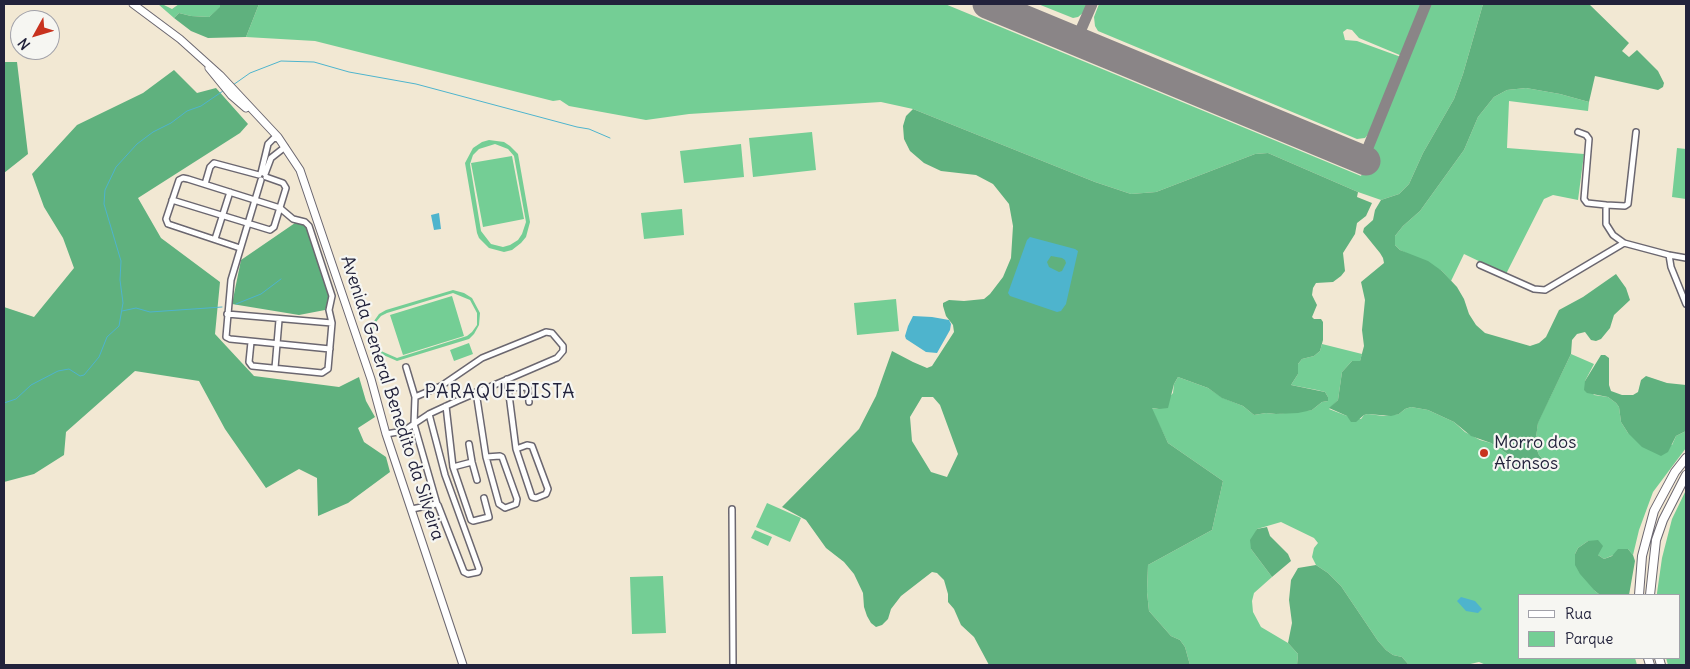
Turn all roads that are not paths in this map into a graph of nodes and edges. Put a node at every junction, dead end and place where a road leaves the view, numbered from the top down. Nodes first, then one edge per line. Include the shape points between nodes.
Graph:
1 (133, 4) edge
2 (1578, 132) dead end
3 (1636, 132) dead end
4 (280, 143) junction
5 (262, 176) junction
6 (205, 184) junction
7 (230, 192) junction
8 (172, 200) junction
9 (255, 200) junction
10 (1606, 205) junction
11 (280, 208) junction
12 (222, 216) junction
13 (248, 224) junction
14 (215, 239) junction
15 (1624, 243) junction
16 (240, 248) junction
17 (1669, 255) junction
18 (1686, 258) edge
19 (1480, 265) dead end
20 (1686, 304) edge
21 (227, 314) junction
22 (279, 320) junction
23 (332, 323) junction
24 (251, 342) junction
25 (277, 344) junction
26 (330, 349) junction
27 (406, 367) dead end
28 (274, 368) junction
29 (507, 379) junction
30 (508, 388) junction
31 (476, 392) junction
32 (415, 397) junction
33 (529, 402) dead end
34 (446, 406) junction
35 (429, 414) junction
36 (414, 424) junction
37 (386, 434) junction
38 (469, 444) dead end
39 (516, 449) junction
40 (486, 457) junction
41 (1686, 458) edge
42 (472, 462) junction
43 (453, 467) junction
44 (1686, 475) edge
45 (478, 480) dead end
46 (484, 498) dead end
47 (437, 504) junction
48 (412, 509) junction
49 (732, 510) dead end
50 (1639, 594) edge
51 (1650, 594) edge
52 (463, 665) edge
53 (733, 665) edge

1 - 4 main road, Avenida General Benedito da Silveira via 205,62
2 - 10 street via 1589,139 1584,199 1587,203
3 - 10 street via 1628,204
4 - 5 street
4 - 5 street via 268,144
4 - 37 main road, Avenida General Benedito da Silveira via 298,166 306,187
5 - 6 street via 214,163
5 - 9 street
5 - 11 street via 286,186
6 - 7 street
6 - 8 street via 181,179
7 - 9 street
7 - 12 street
8 - 12 street
8 - 14 street via 166,219 168,224
9 - 11 street
9 - 13 street
10 - 15 street via 1606,224 1612,235
11 - 13 street via 270,230
11 - 23 street via 309,226 331,291 329,311
12 - 13 street
12 - 14 street
13 - 16 street
14 - 16 street
15 - 17 street
15 - 19 street via 1545,290 1534,290
16 - 21 street via 231,280
17 - 18 street
17 - 20 street
21 - 22 street
21 - 24 street via 226,337
22 - 23 street
22 - 25 street
23 - 26 street
24 - 25 street
24 - 28 street via 250,365
25 - 26 street
25 - 28 street
26 - 28 street via 328,368 324,373
27 - 32 street
29 - 30 street
29 - 31 street
29 - 32 street via 558,358 563,346 552,333 539,334 482,358 441,386
30 - 33 street via 526,387
30 - 39 street
31 - 34 street
31 - 40 street
32 - 36 street
34 - 35 street
34 - 43 street
35 - 36 street
35 - 47 street via 445,475 478,572 464,572
36 - 37 street
36 - 47 street
37 - 48 main road, Avenida General Benedito da Silveira
38 - 42 street
39 - 39 street via 532,496 536,498 546,494 548,489 532,446
40 - 40 street via 499,504 504,508 516,504 502,457
41 - 50 highway via 1654,511 1642,556
42 - 43 street
42 - 45 street
43 - 46 street via 471,520 489,517
44 - 51 highway via 1656,540
47 - 48 street
48 - 52 main road, Avenida General Benedito da Silveira
49 - 53 street

